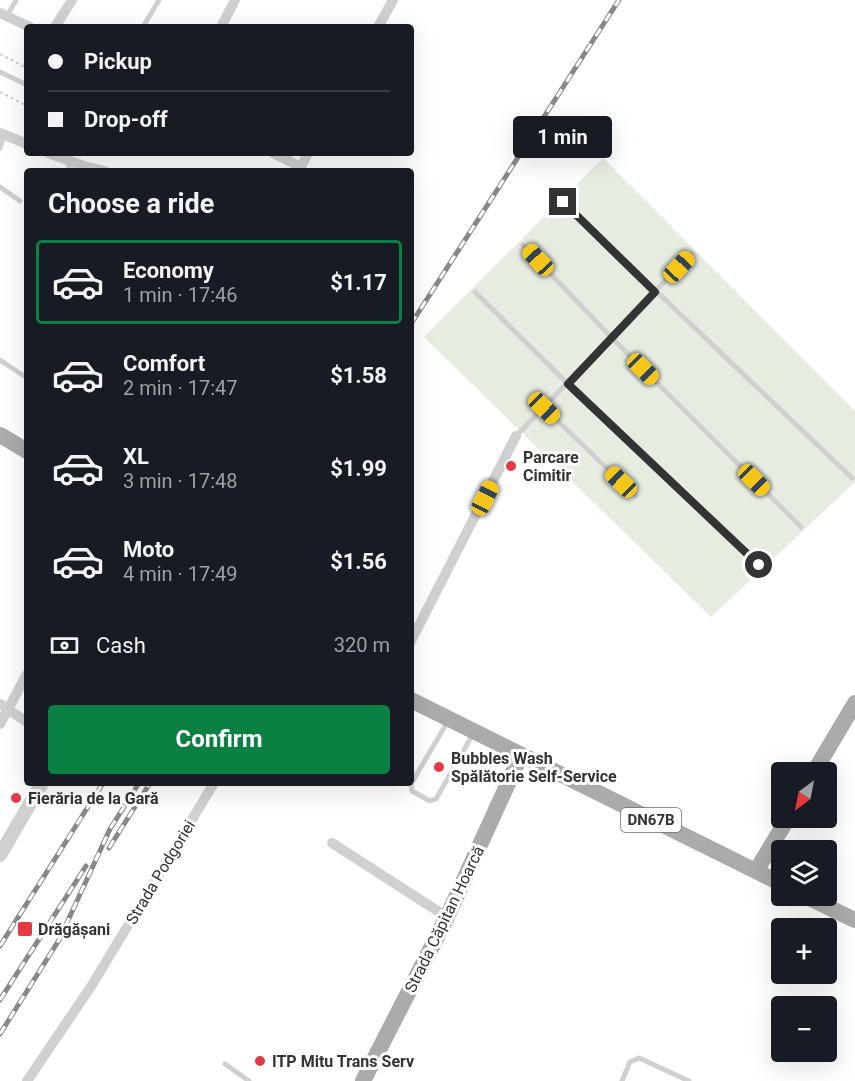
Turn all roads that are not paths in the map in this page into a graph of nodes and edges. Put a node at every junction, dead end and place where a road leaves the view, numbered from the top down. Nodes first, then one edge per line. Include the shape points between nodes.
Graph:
1 (16, 0) edge
2 (72, 0) edge
3 (159, 0) edge
4 (235, 0) edge
5 (393, 0) edge
6 (3, 15) edge
7 (24, 24) edge
8 (57, 24) edge
9 (145, 24) edge
10 (223, 24) edge
11 (380, 24) edge
12 (0, 72) edge
13 (24, 84) edge
14 (2, 133) edge
15 (24, 143) edge
16 (0, 148) edge
17 (53, 156) edge
18 (278, 156) edge
19 (69, 166) edge
20 (298, 168) edge
21 (0, 187) edge
22 (20, 201) dead end
23 (563, 202) dead end
24 (523, 244) dead end
25 (691, 254) dead end
26 (476, 292) dead end
27 (655, 292) junction
28 (612, 338) junction
29 (0, 360) edge
30 (24, 376) edge
31 (568, 384) junction
32 (544, 408) junction
33 (0, 435) edge
34 (516, 436) joint
35 (24, 449) edge
36 (852, 478) dead end
37 (636, 496) dead end
38 (801, 527) dead end
39 (759, 565) dead end
40 (414, 635) edge
41 (24, 678) edge
42 (414, 702) edge
43 (855, 703) edge
44 (4, 707) edge
45 (24, 720) edge
46 (448, 720) junction
47 (0, 724) edge
48 (474, 732) junction
49 (521, 756) junction
50 (820, 762) edge
51 (414, 779) edge
52 (40, 786) edge
53 (212, 786) edge
54 (411, 786) edge
55 (782, 828) edge
56 (332, 843) dead end
57 (0, 855) edge
58 (756, 871) junction
59 (771, 878) edge
60 (826, 906) edge
61 (447, 917) junction
62 (855, 920) edge
63 (225, 1064) dead end
64 (27, 1081) edge
65 (249, 1081) edge
66 (363, 1081) edge
67 (622, 1081) edge
68 (689, 1081) edge

1 - 6 lane
2 - 8 street
3 - 9 lane
4 - 10 street
5 - 11 street
6 - 7 street
12 - 13 lane
14 - 15 street
14 - 16 lane
17 - 19 street
18 - 20 street
21 - 22 lane
23 - 27 lane
24 - 28 lane
25 - 27 lane
26 - 31 lane
27 - 28 lane
27 - 36 lane
28 - 31 lane
28 - 38 lane
29 - 30 lane
31 - 32 lane
31 - 39 lane
32 - 34 lane
32 - 37 lane
33 - 35 main road
34 - 40 street
41 - 44 street
42 - 46 main road, DN67B
43 - 50 main road
44 - 45 street
44 - 47 street
46 - 48 main road, DN67B
46 - 51 lane
48 - 49 main road, DN67B
48 - 54 lane via 436,799 430,801 412,791
49 - 58 main road, DN67B
49 - 61 main road, Strada Căpitan Hoarcă
52 - 57 street
53 - 64 street, Strada Podgoriei via 92,985
55 - 58 main road
56 - 61 street
58 - 59 main road, DN67B
60 - 62 main road
61 - 66 main road, Strada Căpitan Hoarcă
63 - 65 lane
67 - 68 lane via 630,1062 639,1058

